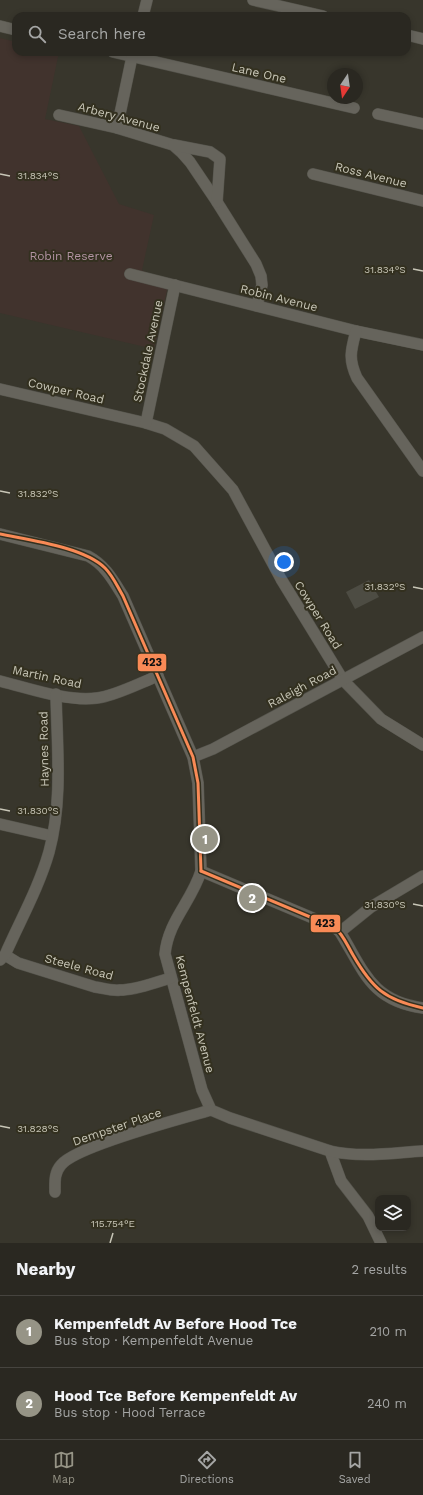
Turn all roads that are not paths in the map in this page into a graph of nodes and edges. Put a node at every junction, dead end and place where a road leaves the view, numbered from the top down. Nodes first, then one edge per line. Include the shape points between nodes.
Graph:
1 (147, 0) edge
2 (253, 0) edge
3 (144, 12) edge
4 (306, 12) edge
5 (0, 26) edge
6 (12, 29) edge
7 (411, 36) edge
8 (423, 39) edge
9 (132, 56) edge
10 (140, 56) edge
11 (354, 108) dead end
12 (378, 114) dead end
13 (58, 115) dead end
14 (423, 124) edge
15 (117, 128) junction
16 (173, 145) junction
17 (313, 174) dead end
18 (423, 201) edge
19 (217, 202) junction
20 (130, 274) dead end
21 (175, 285) junction
22 (257, 306) junction
23 (356, 331) junction
24 (423, 345) edge
25 (0, 390) edge
26 (146, 423) junction
27 (423, 471) edge
28 (0, 534) edge
29 (423, 637) edge
30 (158, 676) junction
31 (343, 680) junction
32 (0, 681) edge
33 (56, 694) junction
34 (423, 745) edge
35 (193, 757) junction
36 (0, 824) edge
37 (52, 836) junction
38 (200, 871) junction
39 (423, 876) edge
40 (340, 932) junction
41 (2, 958) edge
42 (171, 978) junction
43 (423, 1008) edge
44 (211, 1110) junction
45 (330, 1151) junction
46 (423, 1151) edge
47 (55, 1192) dead end
48 (381, 1243) edge

1 - 3 street
2 - 4 street
5 - 6 street
7 - 8 street
9 - 15 street
10 - 11 street, Lane One
12 - 14 street
13 - 15 street, Arbery Avenue
15 - 16 street, Arbery Avenue
16 - 19 street, Arbery Avenue via 190,162
16 - 19 street, Arbery Avenue via 210,152 220,159
17 - 18 street, Ross Avenue
19 - 22 street, Arbery Avenue via 261,276 262,285
20 - 21 street, Robin Avenue
21 - 22 street, Robin Avenue
21 - 26 street, Stockdale Avenue
22 - 23 street, Robin Avenue
23 - 24 street, Robin Avenue
23 - 27 street via 350,361 357,378
25 - 26 street, Cowper Road
26 - 31 street, Cowper Road via 165,429 194,446 233,490 281,579
28 - 30 street, Kempenfeldt Avenue via 88,556 103,566 123,596
29 - 31 street, Raleigh Road
30 - 33 street, Martin Road via 98,698 86,699
30 - 35 street, Kempenfeldt Avenue
31 - 34 street, Cowper Road via 381,719
31 - 35 street, Raleigh Road via 213,749
32 - 33 street, Martin Road
33 - 37 street, Haynes Road via 58,802
35 - 38 street, Kempenfeldt Avenue via 198,783
36 - 37 street
37 - 41 street, Haynes Road via 39,879
38 - 40 street via 328,924
38 - 42 street, Kempenfeldt Avenue via 198,882 168,935 165,954
39 - 40 street via 371,907
40 - 43 street via 363,973 380,992 402,1004
41 - 42 street, Steele Road via 107,989 132,989
42 - 44 street, Kempenfeldt Avenue via 202,1090
44 - 45 street
44 - 47 street, Dempster Place via 114,1140 72,1157 58,1169
45 - 46 street via 362,1156
45 - 48 street via 340,1181 368,1216

